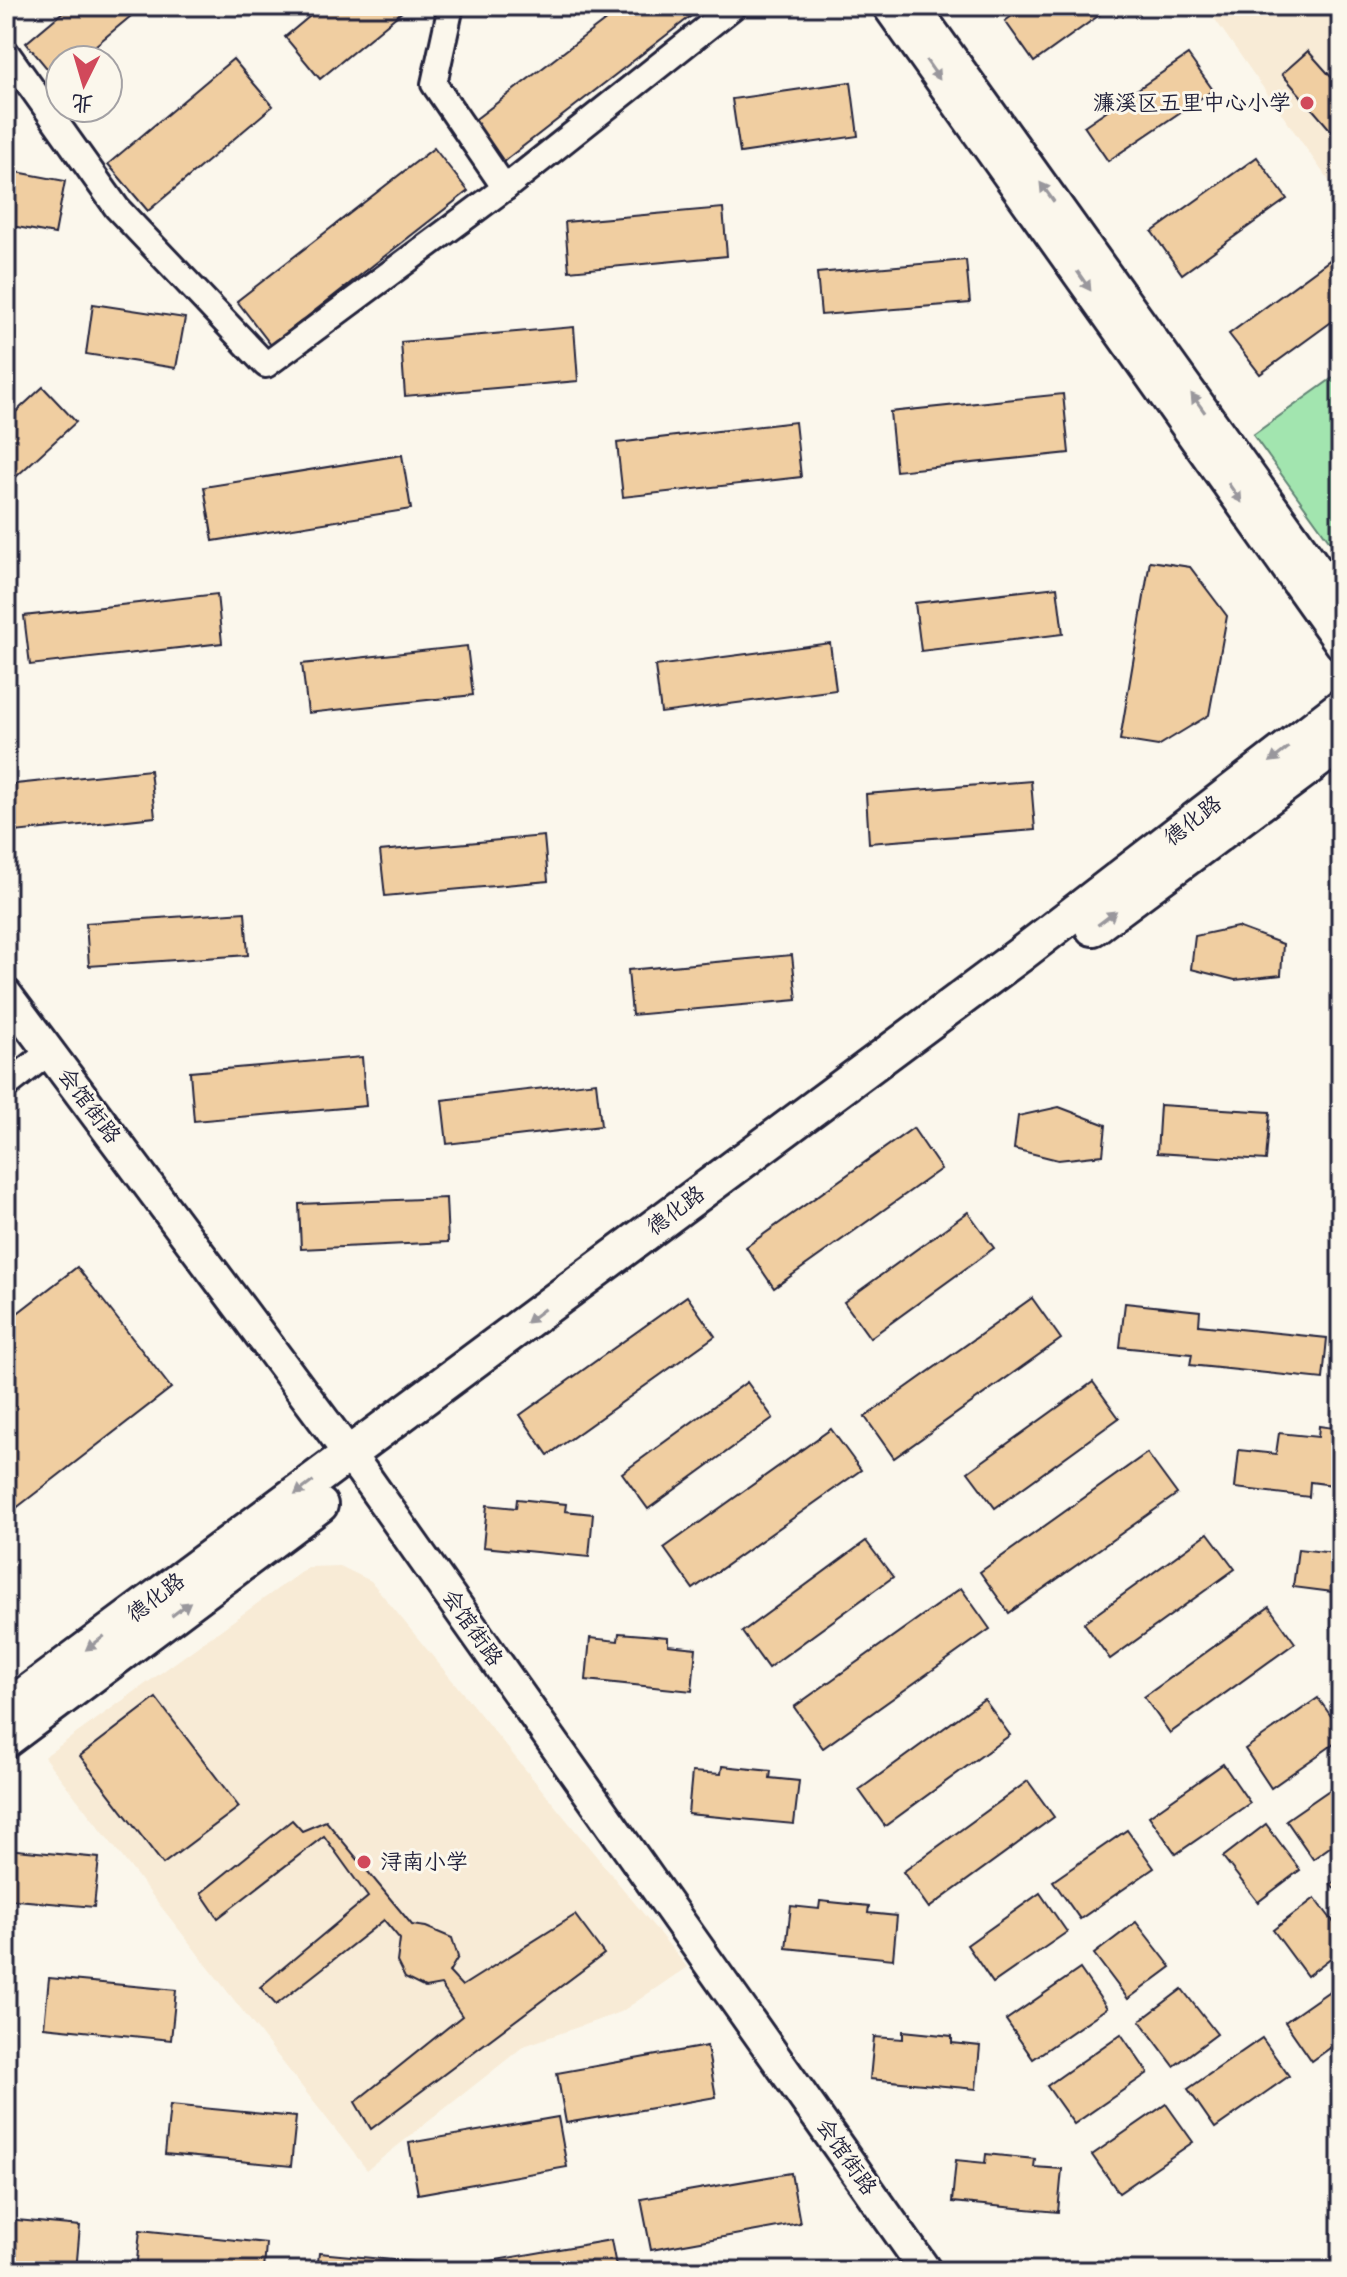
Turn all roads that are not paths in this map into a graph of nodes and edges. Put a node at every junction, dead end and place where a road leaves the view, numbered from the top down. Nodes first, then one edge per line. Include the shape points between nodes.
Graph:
1 (451, 6) edge
2 (734, 6) edge
3 (888, 6) edge
4 (914, 6) edge
5 (6, 52) edge
6 (505, 188) junction
7 (1341, 603) edge
8 (1341, 644) edge
9 (1341, 707) edge
10 (1341, 743) edge
11 (6, 994) edge
12 (49, 1052) junction
13 (6, 1086) edge
14 (356, 1464) junction
15 (6, 1709) edge
16 (6, 1740) edge
17 (926, 2271) edge

1 - 6 street via 434,84
2 - 6 street
3 -> 8 street
7 -> 4 street
5 - 6 street via 117,208 266,365
9 -> 14 main road, 德化路
14 -> 10 main road, 德化路
11 - 12 street, 会馆街路
12 - 13 street
12 - 14 street, 会馆街路
14 -> 15 main road, 德化路
16 -> 14 main road, 德化路
14 - 17 street, 会馆街路

